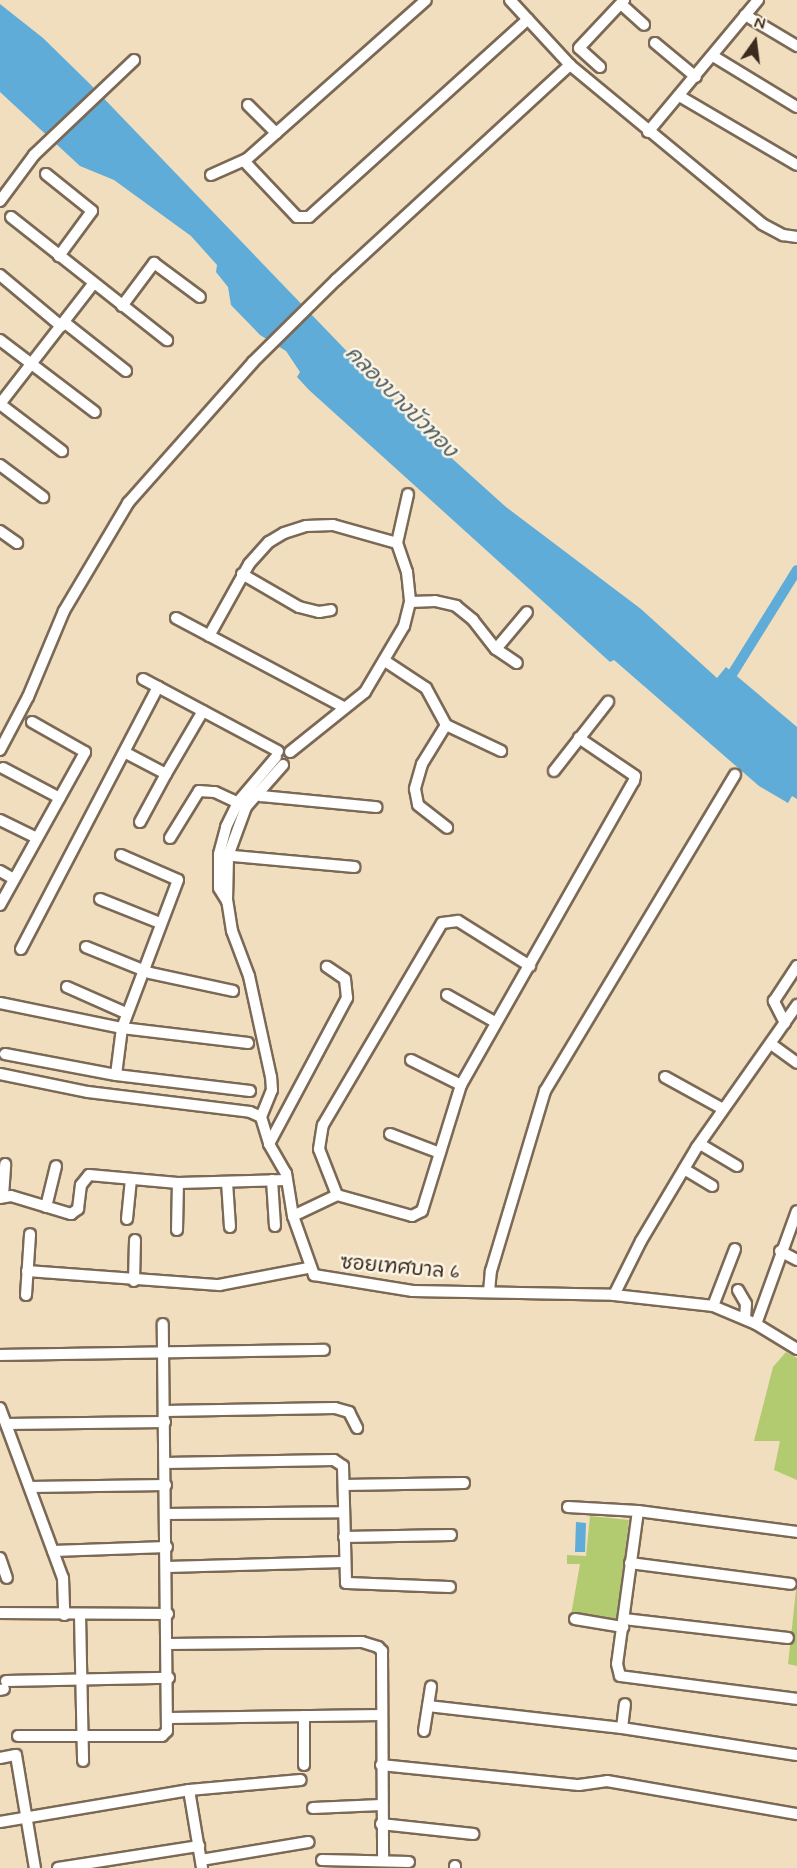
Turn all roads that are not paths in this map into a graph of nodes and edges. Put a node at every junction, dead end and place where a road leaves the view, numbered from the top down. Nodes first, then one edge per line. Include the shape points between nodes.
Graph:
1 (426, 0) edge
2 (510, 0) edge
3 (758, 0) edge
4 (622, 2) edge
5 (746, 15) junction
6 (528, 19) junction
7 (644, 25) dead end
8 (655, 43) dead end
9 (797, 46) edge
10 (713, 57) junction
11 (134, 60) dead end
12 (570, 65) junction
13 (600, 67) dead end
14 (696, 77) junction
15 (681, 97) junction
16 (248, 105) dead end
17 (797, 106) edge
18 (648, 132) junction
19 (276, 133) junction
20 (244, 161) junction
21 (797, 165) edge
22 (46, 174) dead end
23 (211, 175) dead end
24 (0, 201) edge
25 (11, 217) dead end
26 (797, 237) edge
27 (59, 256) junction
28 (0, 275) edge
29 (93, 284) junction
30 (200, 297) dead end
31 (122, 306) junction
32 (63, 324) junction
33 (0, 340) edge
34 (167, 340) dead end
35 (32, 363) junction
36 (126, 371) dead end
37 (0, 404) edge
38 (95, 412) dead end
39 (62, 451) dead end
40 (0, 465) edge
41 (408, 494) dead end
42 (43, 497) dead end
43 (0, 531) edge
44 (16, 543) dead end
45 (397, 543) junction
46 (242, 574) junction
47 (410, 602) junction
48 (331, 610) dead end
49 (527, 612) dead end
50 (176, 618) dead end
51 (209, 636) junction
52 (496, 648) junction
53 (385, 661) junction
54 (517, 663) dead end
55 (143, 679) dead end
56 (158, 687) junction
57 (608, 702) dead end
58 (345, 708) junction
59 (203, 711) junction
60 (32, 722) dead end
61 (446, 725) junction
62 (579, 738) junction
63 (0, 750) edge
64 (501, 751) dead end
65 (126, 753) junction
66 (282, 756) junction
67 (3, 768) dead end
68 (554, 771) dead end
69 (166, 774) junction
70 (735, 775) dead end
71 (252, 790) junction
72 (60, 798) junction
73 (242, 804) junction
74 (376, 807) dead end
75 (0, 820) edge
76 (140, 822) dead end
77 (447, 828) dead end
78 (37, 838) junction
79 (170, 838) dead end
80 (121, 855) dead end
81 (224, 855) junction
82 (354, 867) dead end
83 (0, 871) edge
84 (14, 879) junction
85 (100, 899) dead end
86 (0, 905) edge
87 (160, 923) junction
88 (86, 947) dead end
89 (21, 949) dead end
90 (531, 966) junction
91 (797, 966) edge
92 (327, 967) dead end
93 (141, 970) junction
94 (67, 987) dead end
95 (233, 991) dead end
96 (447, 995) dead end
97 (0, 1004) edge
98 (797, 1005) edge
99 (126, 1013) junction
100 (495, 1022) junction
101 (785, 1023) junction
102 (122, 1028) junction
103 (248, 1043) dead end
104 (771, 1044) junction
105 (5, 1054) dead end
106 (411, 1060) dead end
107 (797, 1063) edge
108 (0, 1074) edge
109 (116, 1075) junction
110 (665, 1077) dead end
111 (461, 1085) junction
112 (250, 1091) dead end
113 (266, 1106) junction
114 (723, 1109) junction
115 (261, 1117) junction
116 (282, 1117) junction
117 (390, 1134) dead end
118 (269, 1144) junction
119 (699, 1144) junction
120 (440, 1153) junction
121 (5, 1164) dead end
122 (56, 1166) dead end
123 (737, 1166) dead end
124 (684, 1169) junction
125 (131, 1179) junction
126 (287, 1179) junction
127 (272, 1180) junction
128 (226, 1182) junction
129 (178, 1183) junction
130 (712, 1186) dead end
131 (337, 1195) junction
132 (2, 1197) edge
133 (46, 1207) junction
134 (797, 1211) edge
135 (293, 1216) junction
136 (127, 1219) dead end
137 (275, 1226) dead end
138 (230, 1227) dead end
139 (177, 1230) dead end
140 (30, 1234) dead end
141 (135, 1240) dead end
142 (735, 1249) dead end
143 (780, 1251) junction
144 (797, 1260) edge
145 (308, 1268) junction
146 (27, 1270) junction
147 (134, 1281) junction
148 (738, 1290) dead end
149 (489, 1292) junction
150 (26, 1295) dead end
151 (614, 1295) junction
152 (713, 1306) junction
153 (745, 1319) junction
154 (163, 1324) dead end
155 (756, 1324) junction
156 (797, 1349) edge
157 (324, 1350) dead end
158 (164, 1353) junction
159 (0, 1355) edge
160 (0, 1408) edge
161 (165, 1416) junction
162 (6, 1424) junction
163 (357, 1428) dead end
164 (165, 1463) junction
165 (464, 1483) dead end
166 (166, 1485) junction
167 (344, 1485) junction
168 (30, 1487) junction
169 (568, 1507) dead end
170 (638, 1511) junction
171 (344, 1512) junction
172 (166, 1514) junction
173 (797, 1532) edge
174 (451, 1535) dead end
175 (344, 1537) junction
176 (167, 1547) junction
177 (53, 1551) junction
178 (0, 1558) edge
179 (343, 1562) junction
180 (630, 1563) junction
181 (167, 1567) junction
182 (7, 1578) dead end
183 (790, 1584) dead end
184 (450, 1587) dead end
185 (0, 1613) edge
186 (168, 1614) junction
187 (80, 1615) junction
188 (64, 1616) junction
189 (576, 1619) dead end
190 (623, 1623) junction
191 (788, 1638) dead end
192 (168, 1644) junction
193 (169, 1678) junction
194 (82, 1680) junction
195 (3, 1686) edge
196 (431, 1687) dead end
197 (797, 1699) edge
198 (625, 1704) dead end
199 (428, 1706) junction
200 (382, 1715) junction
201 (304, 1716) junction
202 (169, 1718) junction
203 (622, 1728) junction
204 (424, 1731) dead end
205 (18, 1736) dead end
206 (83, 1736) junction
207 (797, 1755) edge
208 (0, 1758) edge
209 (83, 1761) dead end
210 (304, 1765) dead end
211 (381, 1765) junction
212 (301, 1780) dead end
213 (189, 1790) junction
214 (381, 1805) junction
215 (313, 1808) dead end
216 (797, 1814) edge
217 (27, 1818) junction
218 (0, 1822) edge
219 (381, 1824) junction
220 (473, 1834) dead end
221 (309, 1842) dead end
222 (198, 1846) junction
223 (322, 1860) dead end
224 (383, 1861) junction
225 (410, 1862) dead end
226 (201, 1864) edge
227 (35, 1868) edge
228 (58, 1868) edge

1 - 19 street
2 - 6 street
3 - 5 street
4 - 7 street
4 - 13 street via 579,48
5 - 9 street
5 - 10 street
6 - 12 street
6 - 20 street via 309,217 297,217
8 - 14 street
10 - 14 street
10 - 17 street
11 - 24 street via 34,155
12 - 18 street
12 - 63 street via 336,280 253,362 114,523 64,611 28,698
14 - 15 street
15 - 18 street
15 - 21 street
16 - 19 street
18 - 26 street via 762,224
19 - 20 street
20 - 23 street
22 - 27 street via 92,211
25 - 27 street
27 - 29 street
28 - 32 street
29 - 31 street
29 - 32 street
30 - 31 street via 154,263
31 - 34 street
32 - 35 street
32 - 36 street
33 - 35 street
35 - 37 street
35 - 38 street
37 - 39 street
40 - 42 street
41 - 45 street
43 - 44 street
45 - 46 street via 356,528 306,526 269,542
45 - 47 street via 407,572
46 - 48 street via 300,608
46 - 51 street
47 - 52 street via 435,601 456,606
47 - 53 street via 404,626
49 - 52 street
50 - 51 street
51 - 58 street
52 - 54 street
53 - 58 street via 365,692
53 - 61 street via 426,688
55 - 56 street
56 - 59 street
56 - 65 street
57 - 62 street
58 - 66 street
59 - 66 street
59 - 69 street
60 - 72 street via 85,753
61 - 64 street
61 - 77 street via 422,764 415,789 418,805
62 - 68 street
62 - 90 street via 635,778
65 - 69 street
65 - 89 street
66 - 71 street
67 - 72 street
69 - 76 street
70 - 149 street via 545,1091 491,1271
71 - 73 street
71 - 74 street
72 - 78 street
73 - 79 street via 215,792 199,791
73 - 81 street
75 - 78 street
78 - 84 street
80 - 87 street via 178,880
81 - 82 street
81 - 113 street via 219,888 227,901 232,931 249,976 272,1077
83 - 84 street
84 - 86 street
85 - 87 street
87 - 93 street
88 - 93 street
90 - 100 street
90 - 131 street via 458,921 442,923 323,1125 319,1149
91 - 101 street via 774,1001
92 - 116 street via 345,979 347,998
93 - 95 street
93 - 99 street
94 - 99 street
96 - 100 street
97 - 102 street
98 - 101 street
99 - 102 street
100 - 111 street
101 - 104 street
102 - 103 street
102 - 109 street
104 - 107 street
104 - 114 street
105 - 109 street
106 - 111 street
108 - 115 street via 88,1092 250,1112
109 - 112 street
110 - 114 street
111 - 120 street
113 - 115 street
113 - 116 street
114 - 119 street
115 - 118 street
116 - 118 street
117 - 120 street
118 - 126 street
119 - 123 street
119 - 124 street
120 - 131 street via 417,1215
121 - 132 street
122 - 133 street
124 - 130 street
124 - 151 street
125 - 129 street
125 - 133 street via 89,1175 81,1185 75,1213
125 - 136 street
126 - 127 street
126 - 135 street
127 - 128 street
127 - 137 street
128 - 129 street
128 - 138 street
129 - 139 street
131 - 135 street
132 - 133 street
134 - 143 street
135 - 145 street
140 - 146 street
141 - 147 street
142 - 152 street
143 - 144 street
143 - 155 street
145 - 147 street via 219,1285
145 - 149 street, ซอยเทศบาล 6 via 330,1281 369,1287
146 - 147 street
146 - 150 street
148 - 153 street via 746,1304
149 - 151 street, ซอยเทศบาล 6
151 - 152 street, ซอยเทศบาล 6
152 - 153 street, ซอยเทศบาล 6
153 - 155 street, ซอยเทศบาล 6
154 - 158 street
155 - 156 street, ซอยเทศบาล 6
157 - 158 street
158 - 159 street
158 - 161 street
160 - 162 street
161 - 162 street
161 - 163 street via 335,1408 349,1412
161 - 164 street
162 - 168 street
164 - 166 street
164 - 167 street via 333,1460 343,1466
165 - 167 street
166 - 168 street
166 - 172 street
167 - 171 street
168 - 177 street
169 - 170 street
170 - 173 street
170 - 180 street
171 - 172 street
171 - 175 street
172 - 176 street
174 - 175 street
175 - 179 street
176 - 177 street
176 - 181 street
177 - 188 street via 63,1578
178 - 182 street
179 - 181 street
179 - 184 street via 343,1579 350,1584
180 - 183 street
180 - 190 street
181 - 186 street
185 - 188 street
186 - 187 street
186 - 192 street
187 - 188 street
187 - 194 street
189 - 190 street
190 - 191 street
190 - 197 street via 617,1664 620,1676
192 - 193 street
192 - 200 street via 372,1643 382,1651
193 - 194 street
193 - 202 street
194 - 195 street
194 - 206 street
196 - 199 street
198 - 203 street
199 - 203 street
199 - 204 street
200 - 201 street
200 - 211 street
201 - 202 street
201 - 210 street
202 - 206 street via 162,1736
203 - 207 street
205 - 206 street
206 - 209 street
208 - 217 street via 16,1755
211 - 214 street
211 - 216 street via 579,1785 608,1781
212 - 213 street
213 - 217 street
213 - 222 street
214 - 215 street
214 - 219 street
217 - 218 street
217 - 227 street
219 - 220 street
219 - 224 street
221 - 226 street
222 - 226 street
222 - 228 street
223 - 224 street
224 - 225 street

